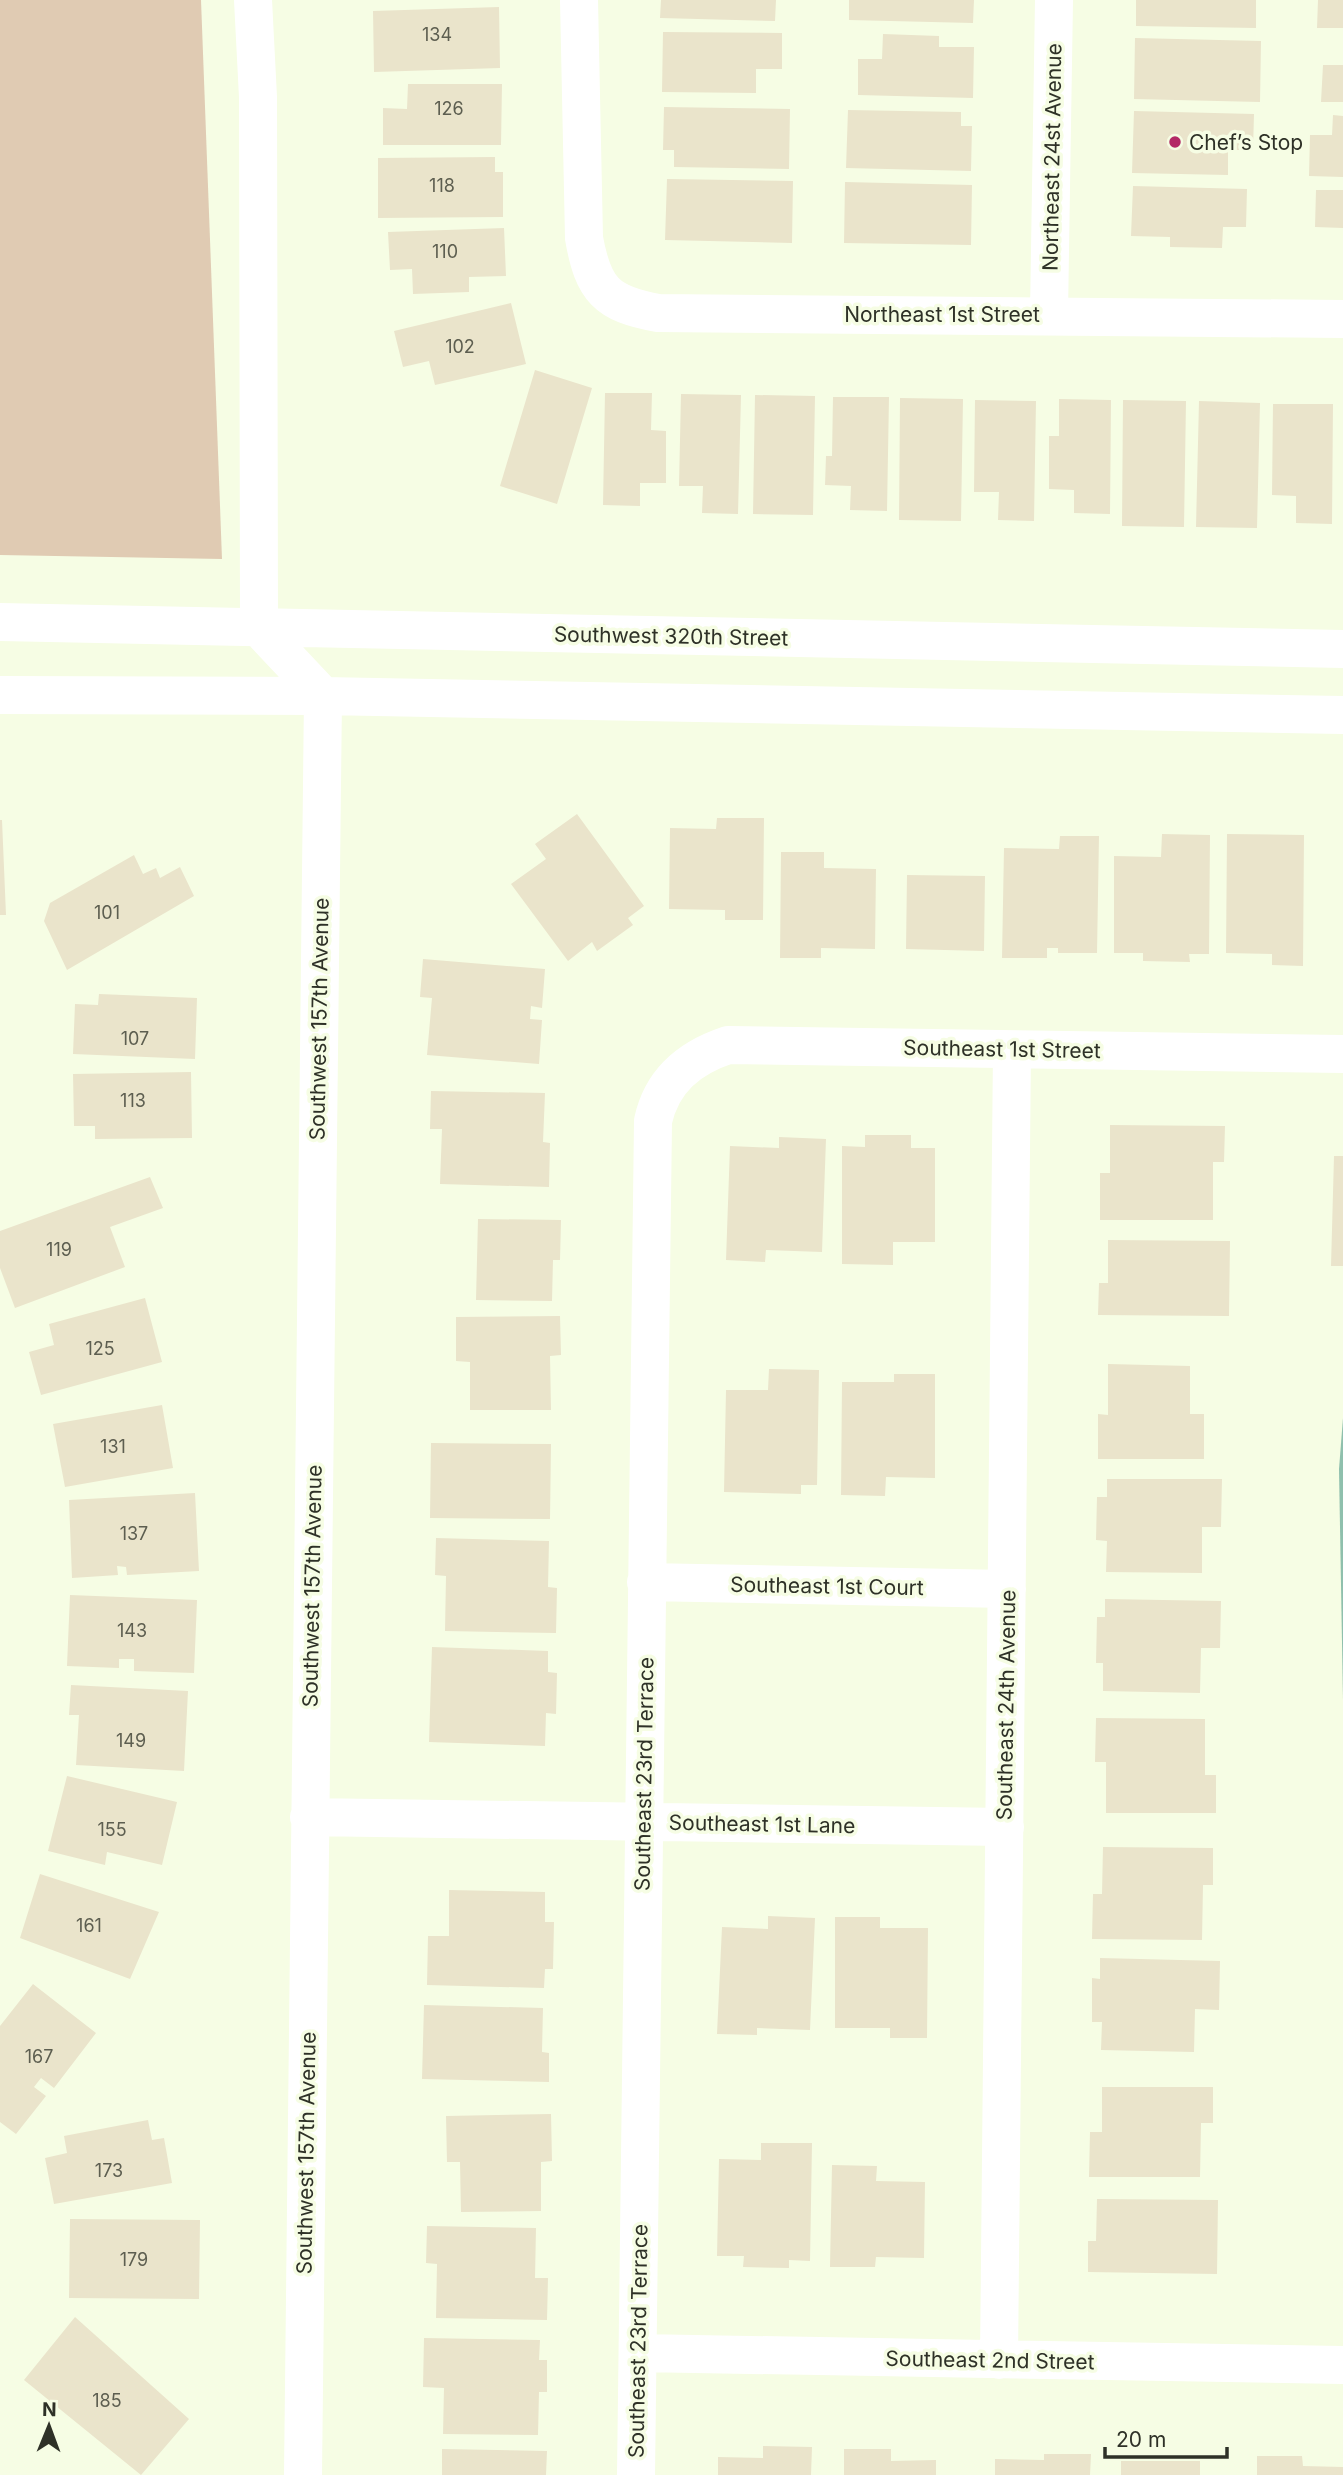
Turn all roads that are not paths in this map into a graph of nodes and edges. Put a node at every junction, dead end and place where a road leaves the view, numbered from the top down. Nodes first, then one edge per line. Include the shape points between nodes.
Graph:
1 (253, 0) edge
2 (579, 0) edge
3 (1054, 0) edge
4 (1049, 314) junction
5 (1343, 319) edge
6 (0, 622) edge
7 (259, 628) junction
8 (1343, 649) edge
9 (0, 695) edge
10 (323, 696) junction
11 (1343, 715) edge
12 (1012, 1049) junction
13 (1343, 1054) edge
14 (672, 1079) joint
15 (646, 1582) junction
16 (1007, 1589) junction
17 (309, 1817) junction
18 (644, 1822) junction
19 (1005, 1827) junction
20 (638, 2353) junction
21 (999, 2360) junction
22 (1343, 2365) edge
23 (303, 2475) edge
24 (636, 2475) edge

1 - 7 street via 258,111
2 - 4 street, Northeast 1st Street via 584,238 593,276 607,295 622,305 649,311
3 - 4 street, Northeast 24st Avenue
4 - 5 street, Northeast 1st Street
6 - 7 street, Southwest 320th Street
7 - 8 street, Southwest 320th Street
7 - 10 street
9 - 10 street
10 - 11 street
10 - 17 street, Southwest 157th Avenue
12 - 13 street, Southeast 1st Street
12 - 14 street, Southeast 1st Street via 728,1045 700,1056
12 - 16 street, Southeast 24th Avenue
14 - 15 street, Southeast 23rd Terrace via 657,1103 653,1121
15 - 16 street, Southeast 1st Court
15 - 18 street, Southeast 23rd Terrace
16 - 19 street, Southeast 24th Avenue
17 - 18 street, Southeast 1st Lane
17 - 23 street, Southwest 157th Avenue
18 - 19 street, Southeast 1st Lane
18 - 20 street, Southeast 23rd Terrace
19 - 21 street, Southeast 24th Avenue
20 - 21 street, Southeast 2nd Street
20 - 24 street, Southeast 23rd Terrace
21 - 22 street, Southeast 2nd Street

